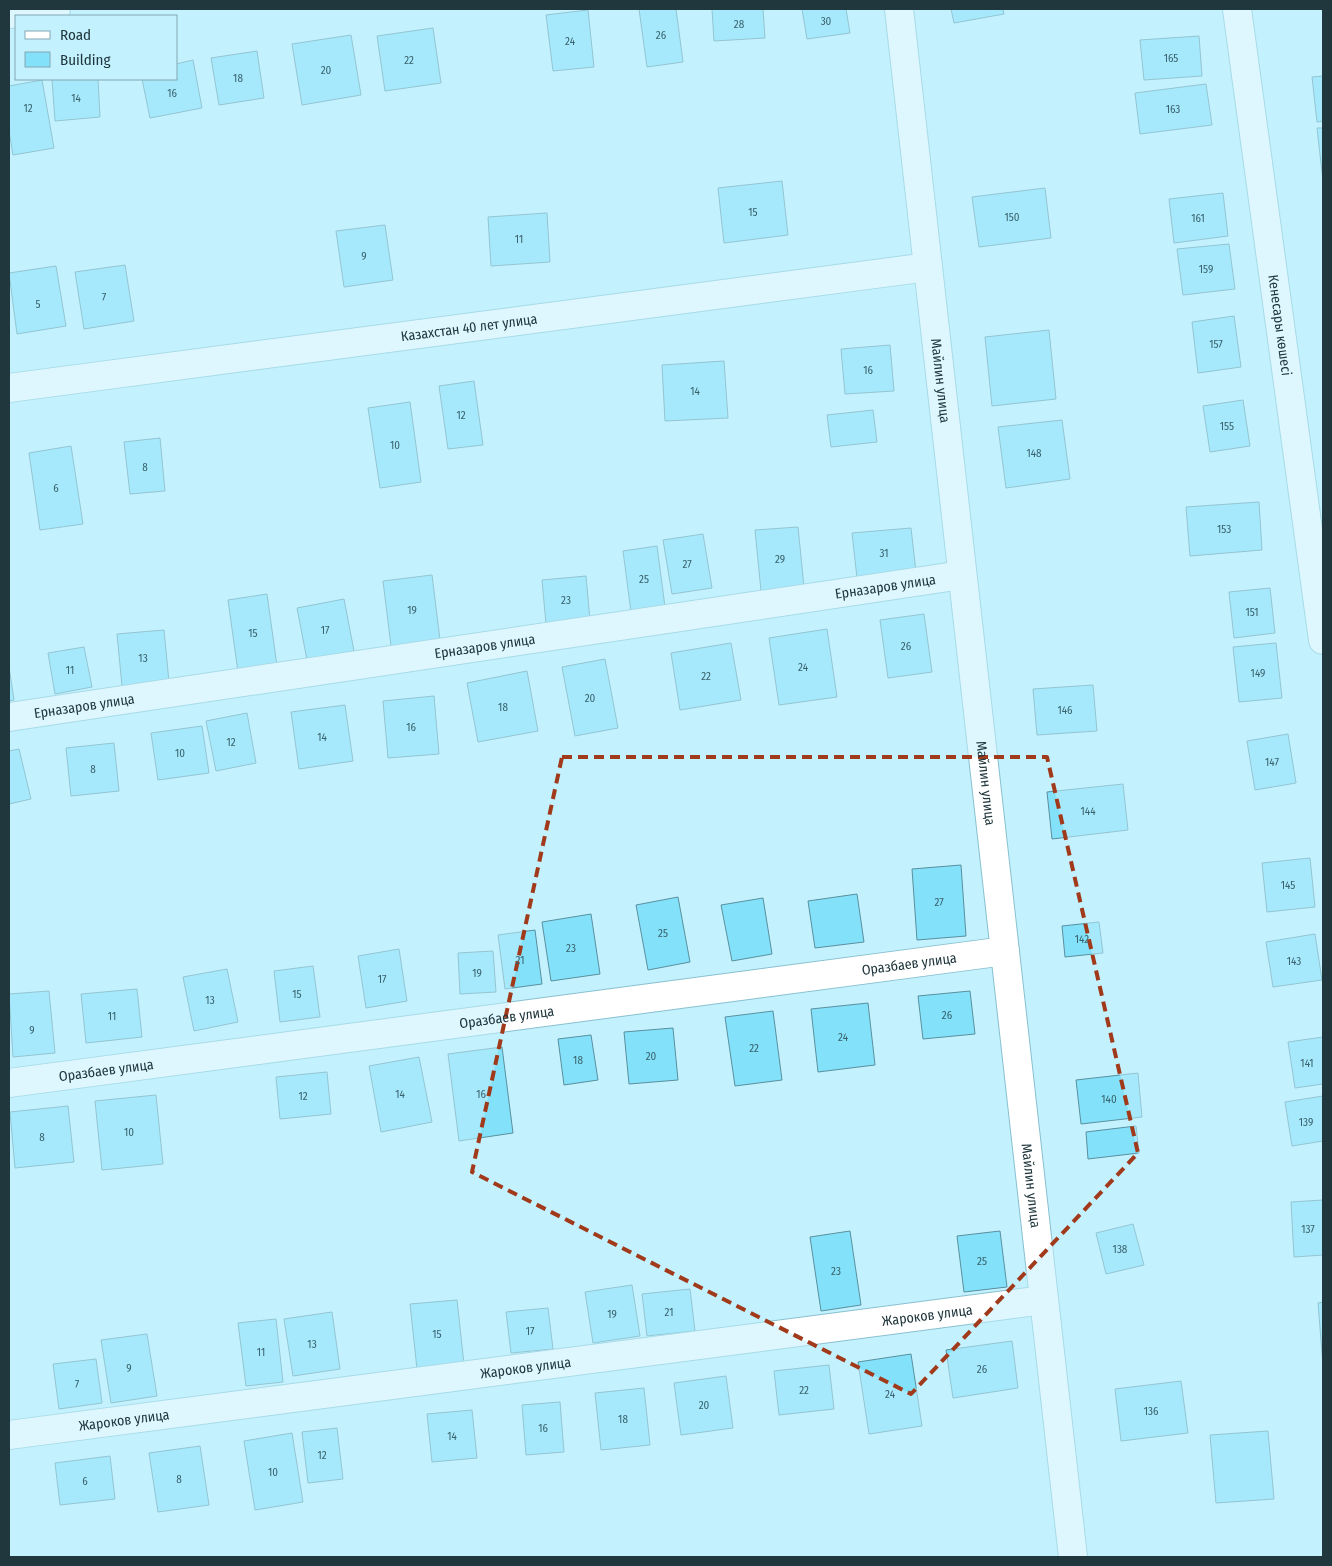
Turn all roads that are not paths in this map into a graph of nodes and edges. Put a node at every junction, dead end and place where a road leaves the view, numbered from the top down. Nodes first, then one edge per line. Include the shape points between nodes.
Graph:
1 (56, 9) edge
2 (899, 9) edge
3 (1237, 9) edge
4 (9, 14) edge
5 (928, 268) junction
6 (9, 388) edge
7 (962, 575) junction
8 (1323, 640) edge
9 (9, 717) edge
10 (1005, 951) junction
11 (9, 1083) edge
12 (1044, 1300) junction
13 (9, 1435) edge
14 (1073, 1557) edge

1 - 4 street
2 - 5 street, Майлин улица
3 - 8 street, Кенесары көшесі
5 - 6 street, Казахстан 40 лет улица
5 - 7 street, Майлин улица
7 - 9 street, Ерназаров улица
7 - 10 street, Майлин улица
10 - 11 street, Оразбаев улица
10 - 12 street, Майлин улица
12 - 13 street, Жароков улица
12 - 14 street, Майлин улица

